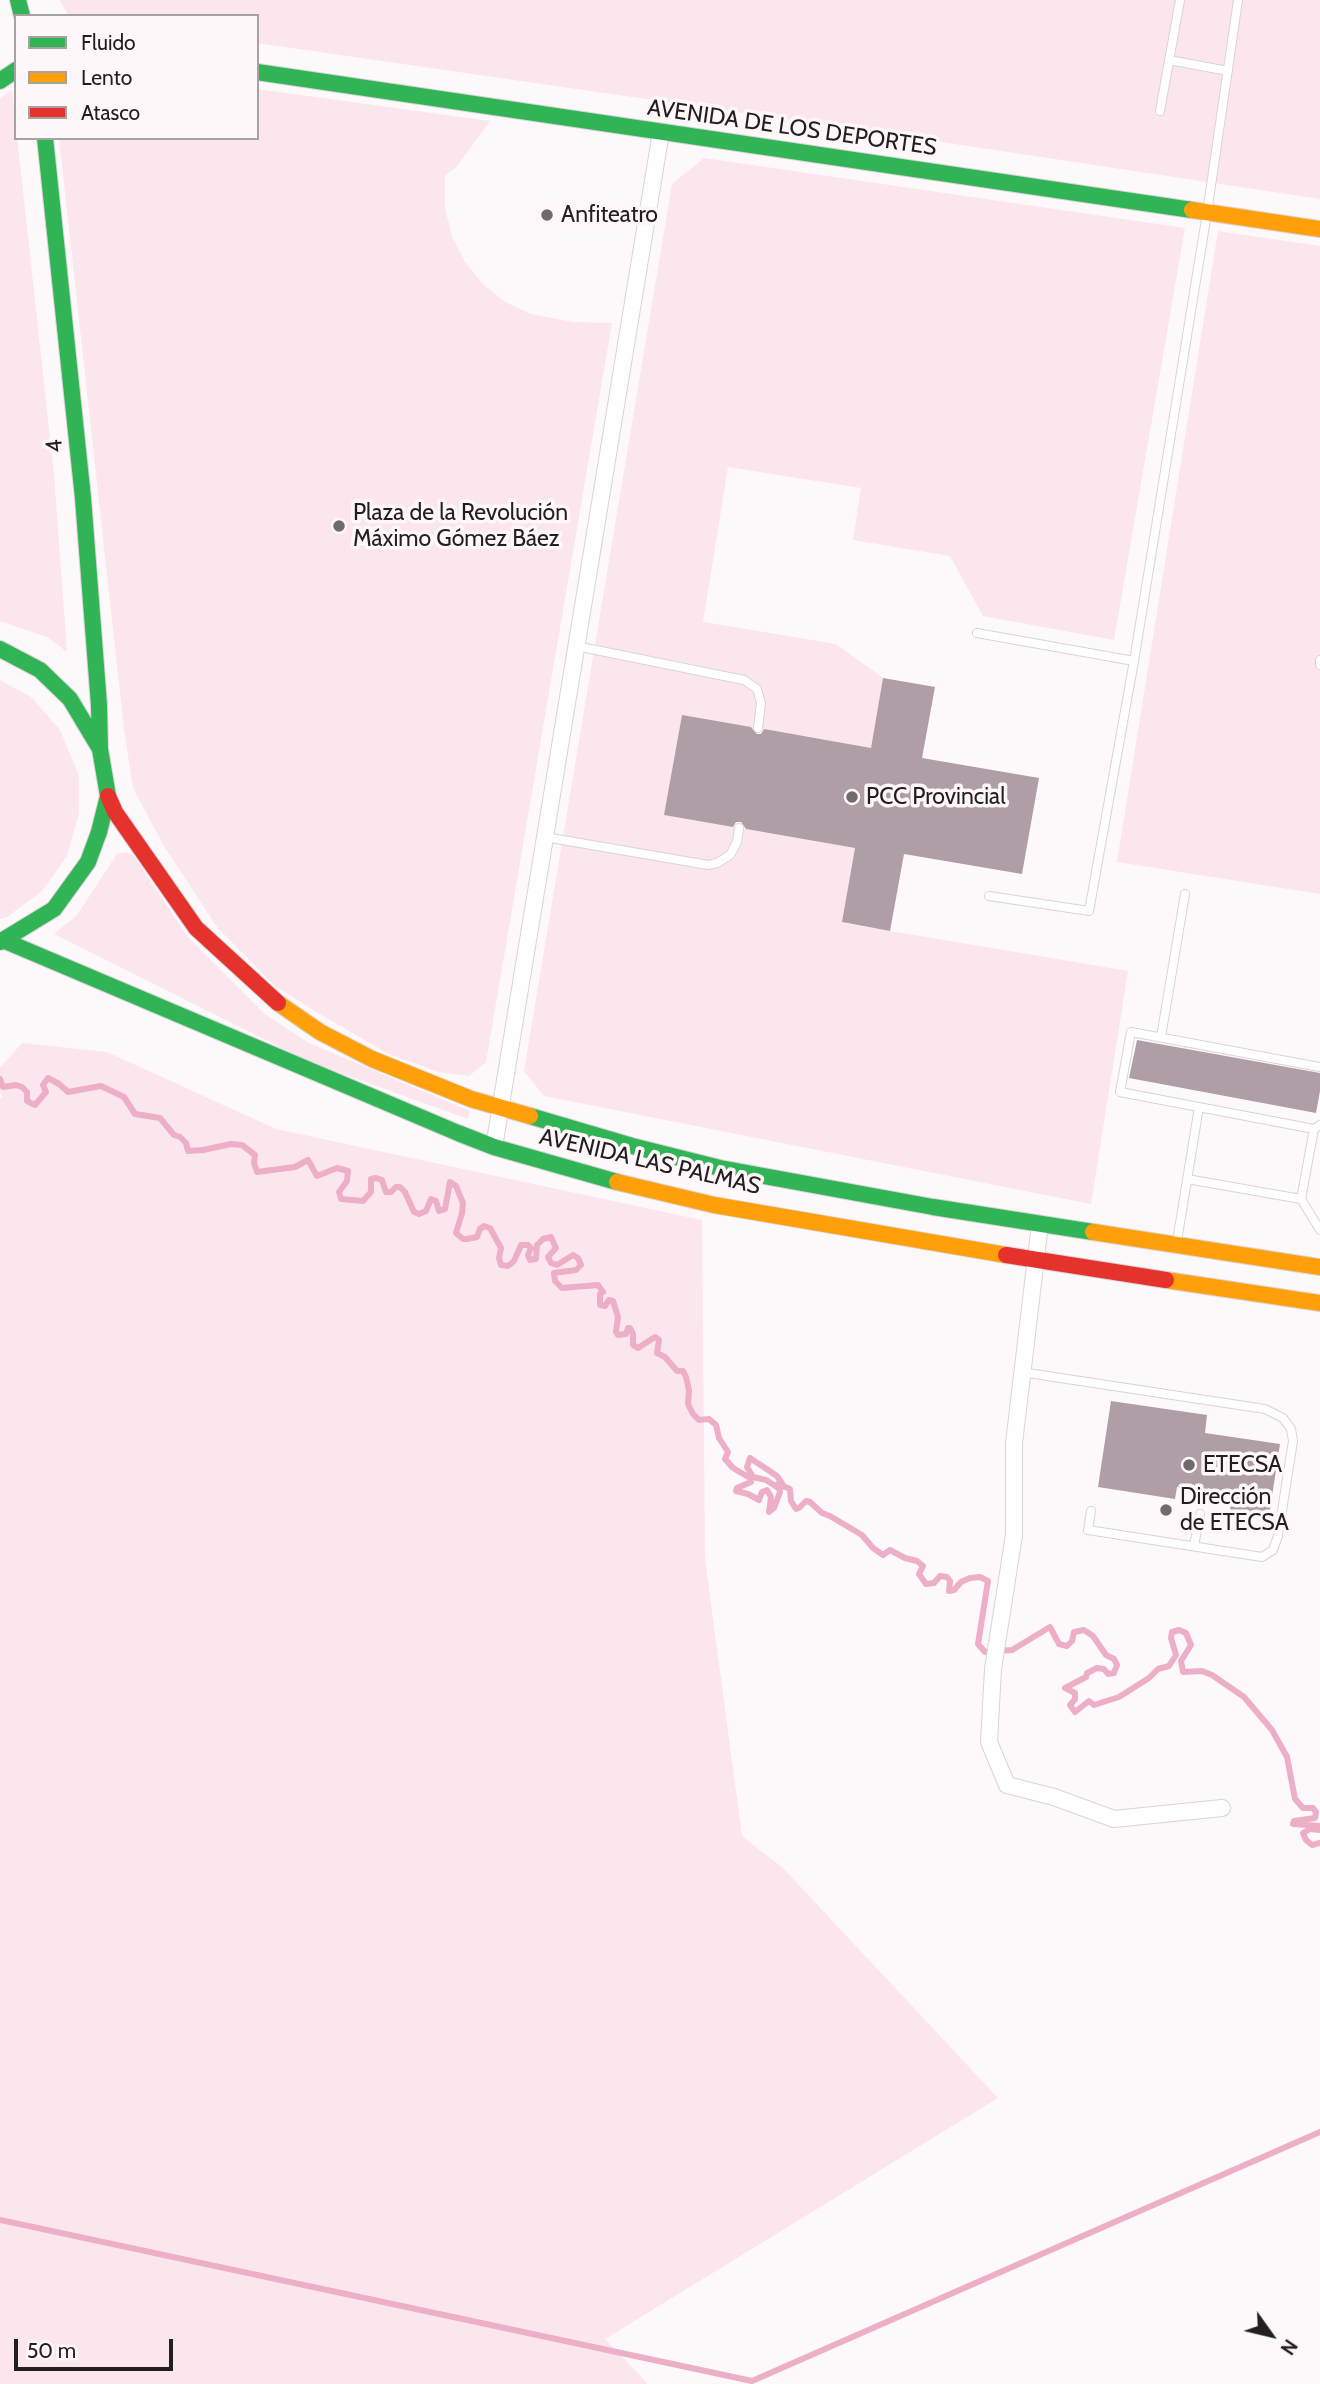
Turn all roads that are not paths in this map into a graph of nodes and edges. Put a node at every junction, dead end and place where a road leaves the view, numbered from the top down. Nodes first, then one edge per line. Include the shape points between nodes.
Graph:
1 (1180, 0) edge
2 (1238, 0) edge
3 (1170, 60) junction
4 (1228, 71) junction
5 (259, 72) edge
6 (1160, 111) dead end
7 (662, 132) junction
8 (45, 140) edge
9 (1207, 213) junction
10 (1320, 229) edge
11 (977, 633) dead end
12 (576, 646) junction
13 (0, 649) edge
14 (1135, 661) junction
15 (758, 728) dead end
16 (100, 749) junction
17 (108, 796) junction
18 (739, 828) dead end
19 (545, 837) junction
20 (1185, 894) dead end
21 (989, 896) dead end
22 (3, 941) edge
23 (1161, 1037) junction
24 (1320, 1067) edge
25 (1199, 1107) junction
26 (500, 1109) junction
27 (1317, 1127) edge
28 (494, 1147) junction
29 (1187, 1179) junction
30 (1301, 1199) junction
31 (1040, 1224) junction
32 (1320, 1230) edge
33 (1177, 1244) junction
34 (1034, 1260) junction
35 (1320, 1267) edge
36 (1320, 1303) edge
37 (1021, 1372) junction
38 (1091, 1511) dead end
39 (1200, 1514) dead end
40 (1194, 1546) junction
41 (1222, 1808) dead end

1 - 3 lane
2 - 4 lane
3 - 4 lane
3 - 6 lane
4 - 9 lane
5 - 7 street, AVENIDA DE LOS DEPORTES
7 - 9 street, AVENIDA DE LOS DEPORTES
7 - 12 street
8 - 16 street, 4 via 83,498
9 - 10 street, AVENIDA DE LOS DEPORTES
9 - 14 lane
11 - 14 lane
12 - 15 lane via 744,680 757,689 761,703
12 - 19 street
13 - 16 street via 40,670 70,699
14 - 21 lane via 1089,911
16 - 17 street
17 - 22 street via 88,862 54,909
17 - 26 street, AVENIDA LAS PALMAS via 196,928 279,1004 372,1059
18 - 19 lane via 730,855 708,864
19 - 26 street
20 - 23 lane
22 - 28 street, AVENIDA LAS PALMAS
23 - 24 lane
23 - 25 lane via 1131,1032 1120,1093
25 - 27 lane
25 - 29 lane
26 - 28 street
26 - 31 street, AVENIDA LAS PALMAS via 720,1168
27 - 30 lane
28 - 34 street, AVENIDA LAS PALMAS via 714,1205
29 - 30 lane
29 - 33 lane
30 - 32 lane
31 - 33 street, AVENIDA LAS PALMAS
31 - 34 street
33 - 35 street, AVENIDA LAS PALMAS
34 - 36 street, AVENIDA LAS PALMAS
34 - 37 street
37 - 40 lane via 1265,1409 1283,1418 1293,1441 1273,1550 1262,1557
37 - 41 street via 1014,1443 1014,1535 993,1669 989,1742 1007,1785 1114,1819
38 - 40 lane via 1088,1530
39 - 40 lane

